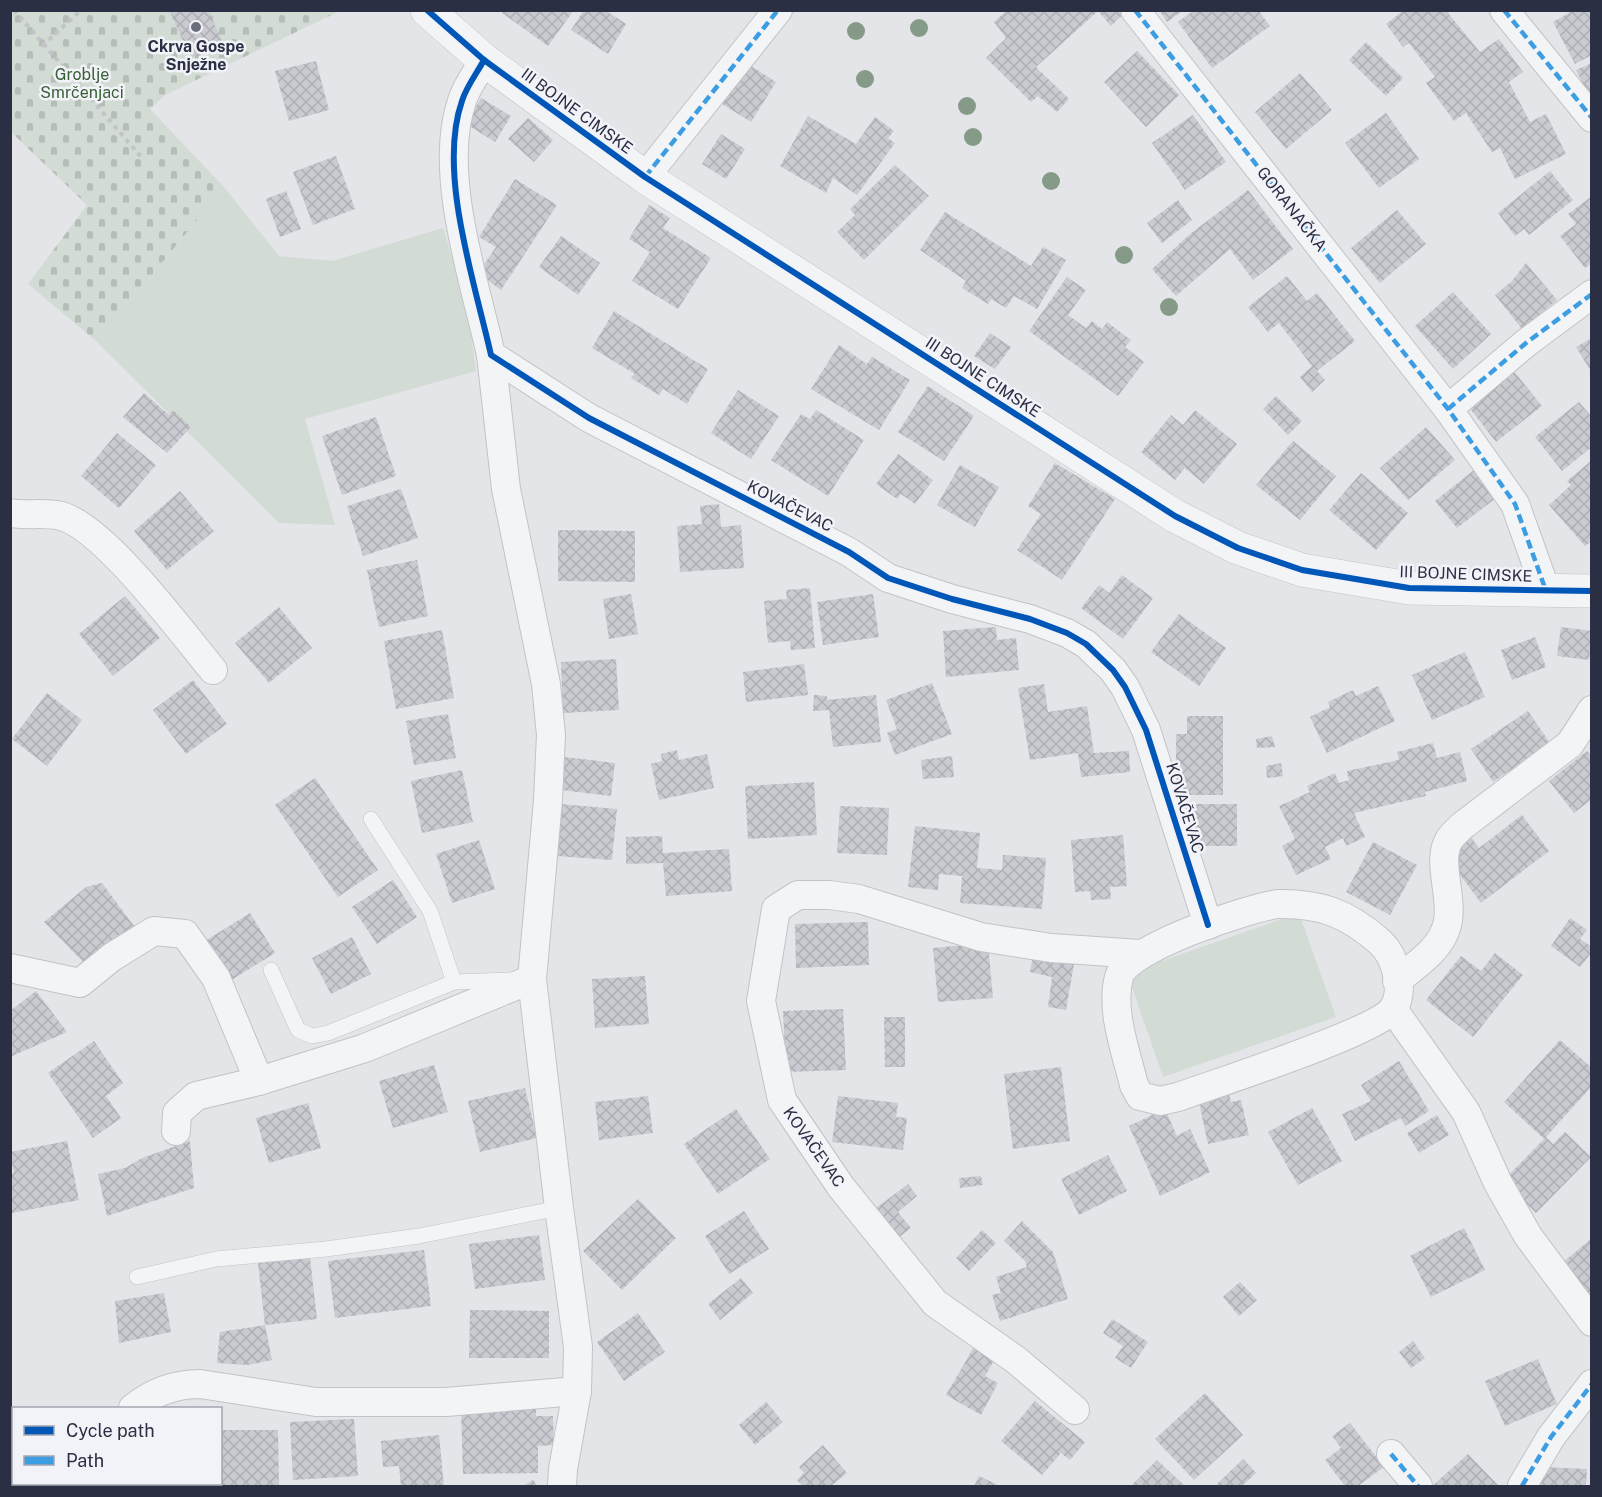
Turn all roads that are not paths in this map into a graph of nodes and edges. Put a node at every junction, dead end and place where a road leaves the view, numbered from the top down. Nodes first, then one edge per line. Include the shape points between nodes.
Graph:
1 (428, 10) edge
2 (778, 10) edge
3 (1135, 10) edge
4 (1504, 10) edge
5 (484, 60) junction
6 (1592, 118) edge
7 (645, 177) junction
8 (1592, 294) edge
9 (492, 355) junction
10 (1448, 409) junction
11 (10, 513) edge
12 (1546, 591) junction
13 (1592, 591) edge
14 (213, 670) dead end
15 (1592, 710) edge
16 (371, 819) dead end
17 (1208, 925) junction
18 (1140, 954) junction
19 (10, 968) edge
20 (271, 970) dead end
21 (532, 979) junction
22 (1397, 981) junction
23 (454, 982) junction
24 (1393, 1009) junction
25 (259, 1081) junction
26 (176, 1131) dead end
27 (559, 1208) junction
28 (137, 1277) dead end
29 (1592, 1322) edge
30 (1592, 1384) edge
31 (578, 1391) junction
32 (135, 1407) edge
33 (1075, 1410) dead end
34 (1391, 1454) dead end
35 (562, 1486) edge
36 (1418, 1486) edge
37 (1522, 1486) edge

1 - 5 street, III BOJNE CIMSKE
2 - 7 street
3 - 10 street, GORANAČKA
4 - 6 street
5 - 7 street, III BOJNE CIMSKE
5 - 9 street via 462,101 455,141 455,189 460,228
7 - 12 street, III BOJNE CIMSKE via 1175,516 1238,548 1302,570 1409,588
8 - 10 street
9 - 17 street, KOVAČEVAC via 589,418 849,552 888,578 1030,619 1086,644 1125,687 1146,730
9 - 21 street via 506,489 546,684 551,735
10 - 12 street, GORANAČKA via 1515,504
11 - 14 street via 63,516 86,528 122,562
12 - 13 street, III BOJNE CIMSKE
15 - 22 street via 1570,744 1449,840 1445,855 1449,919 1444,933 1432,950
16 - 23 lane via 430,911
17 - 18 street, KOVAČEVAC
17 - 22 street, KOVAČEVAC via 1250,909 1277,904 1306,904 1325,909 1362,926 1384,945 1395,963
18 - 24 street, KOVAČEVAC via 1122,968 1117,999 1134,1085 1140,1096 1149,1100 1178,1097 1357,1031
18 - 33 street, KOVAČEVAC via 1051,948 981,937 860,899 798,895 776,909 761,1001 782,1100 841,1187 935,1303 1016,1360
19 - 25 street via 80,983 154,931 185,934 216,978
20 - 23 lane via 298,1030 312,1036
21 - 23 lane
21 - 25 street via 364,1048
21 - 27 street
22 - 24 street, KOVAČEVAC
24 - 29 street via 1466,1112 1498,1183 1528,1236
25 - 26 street via 196,1096 177,1113
27 - 28 lane via 419,1236 216,1259
27 - 31 street via 579,1347
30 - 37 street via 1551,1437
31 - 32 street via 446,1402 316,1402 184,1384 162,1390
31 - 35 street
34 - 36 street

